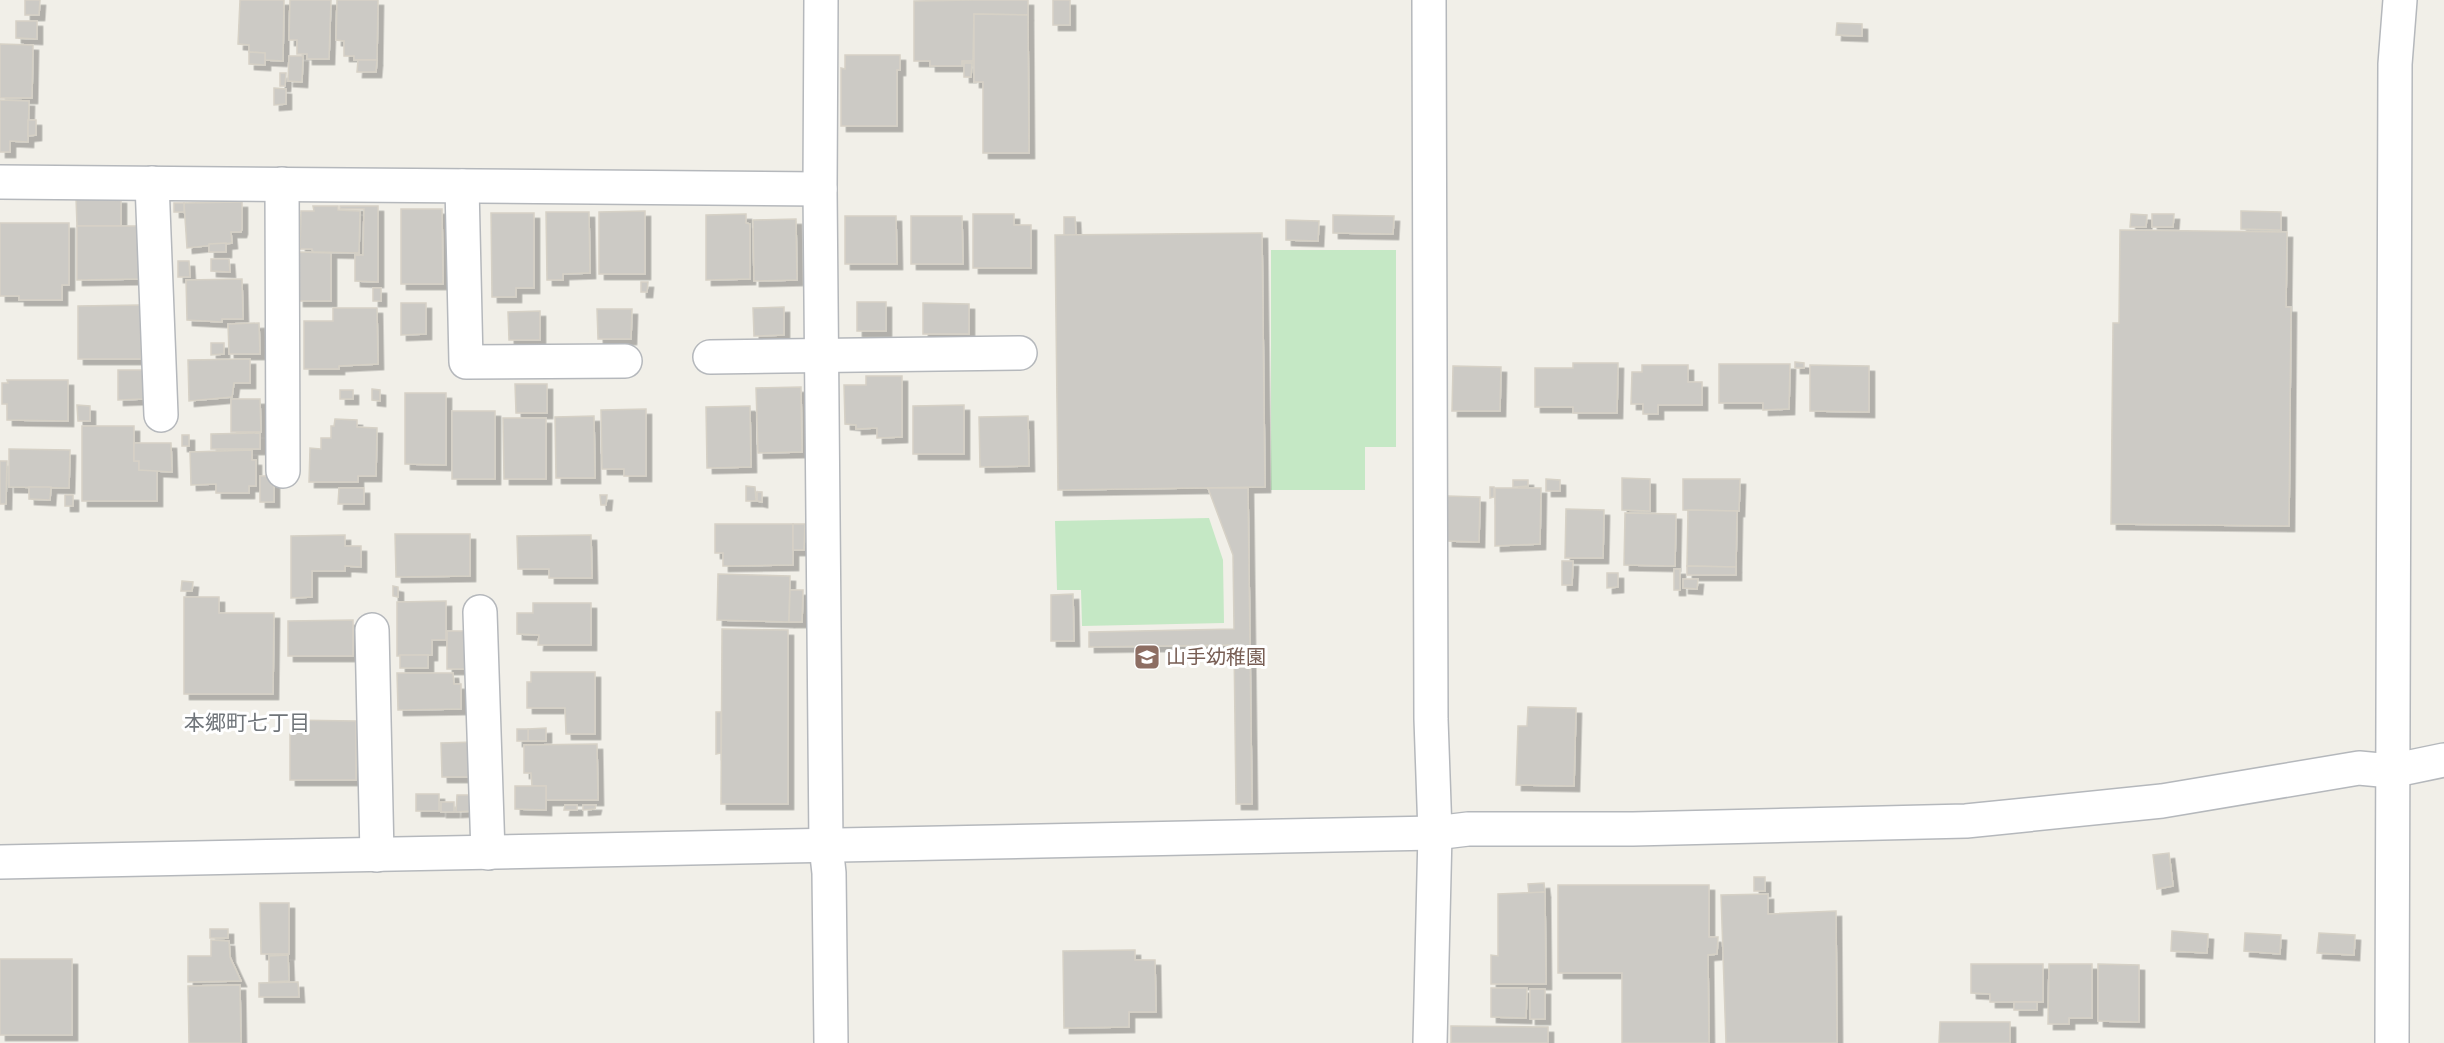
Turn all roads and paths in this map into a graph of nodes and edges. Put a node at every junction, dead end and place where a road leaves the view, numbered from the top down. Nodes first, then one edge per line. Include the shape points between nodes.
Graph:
1 (821, 0) edge
2 (1429, 0) edge
3 (2400, 0) edge
4 (0, 182) edge
5 (152, 183) junction
6 (282, 184) junction
7 (462, 186) junction
8 (820, 189) junction
9 (1020, 353) dead end
10 (822, 355) junction
11 (710, 357) dead end
12 (625, 361) dead end
13 (161, 414) dead end
14 (283, 471) dead end
15 (480, 612) dead end
16 (372, 630) dead end
17 (2444, 760) edge
18 (2391, 771) junction
19 (1435, 833) junction
20 (826, 846) junction
21 (488, 853) junction
22 (377, 855) junction
23 (0, 862) edge
24 (831, 1043) edge
25 (1430, 1043) edge
26 (2392, 1043) edge

1 - 8 street
2 - 19 street via 1431,719
3 - 18 street via 2395,64
4 - 5 street
5 - 6 street
5 - 13 street
6 - 7 street
6 - 14 street
7 - 8 street
7 - 12 street via 466,362
8 - 10 street
9 - 10 street
10 - 11 street
10 - 20 street
15 - 21 street
16 - 22 street
17 - 18 street
18 - 19 street via 2359,768 2162,801 1966,821 1468,829
18 - 26 street
19 - 20 street
19 - 25 street
20 - 21 street
20 - 24 street via 830,873
21 - 22 street
22 - 23 street

